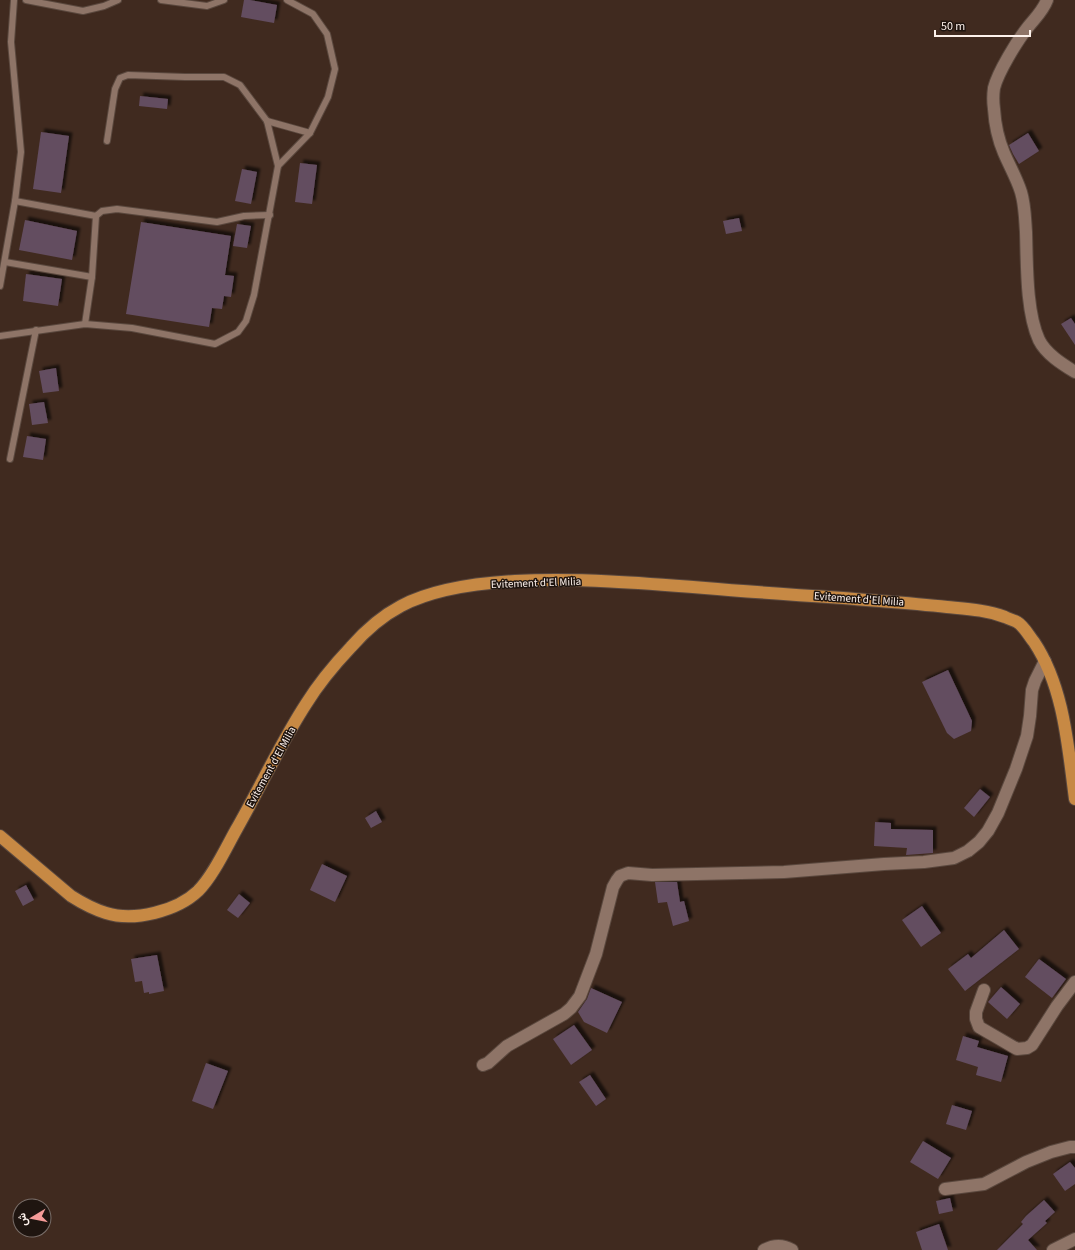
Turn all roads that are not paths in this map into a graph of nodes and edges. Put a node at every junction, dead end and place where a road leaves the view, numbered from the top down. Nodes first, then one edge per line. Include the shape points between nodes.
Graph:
1 (14, 0) edge
2 (26, 0) edge
3 (118, 0) edge
4 (161, 0) edge
5 (224, 0) edge
6 (287, 0) edge
7 (1047, 0) edge
8 (105, 3) edge
9 (267, 121) junction
10 (310, 133) junction
11 (108, 142) dead end
12 (278, 166) junction
13 (15, 201) junction
14 (270, 215) junction
15 (96, 216) junction
16 (5, 262) junction
17 (92, 277) junction
18 (0, 286) edge
19 (85, 324) junction
20 (36, 330) junction
21 (0, 336) edge
22 (1075, 372) edge
23 (10, 459) dead end
24 (1045, 661) junction
25 (1075, 799) edge
26 (0, 836) edge
27 (1075, 982) edge
28 (984, 990) dead end
29 (483, 1064) dead end
30 (1075, 1147) edge
31 (945, 1189) dead end
32 (1075, 1240) edge
33 (764, 1250) edge
34 (792, 1250) edge
35 (1053, 1250) edge

1 - 13 lane via 11,42 21,152
2 - 8 lane via 83,11
3 - 8 lane
4 - 5 lane via 207,6
6 - 10 lane via 313,14 327,34 335,69 328,97
7 - 22 street via 1016,45 999,76 994,88 994,120 1021,194 1033,323 1039,341 1049,353
9 - 10 lane
9 - 11 lane via 240,85 224,77 128,74 120,78 115,89
9 - 12 lane
10 - 12 lane
12 - 14 lane
13 - 15 lane
13 - 16 lane
14 - 15 lane via 244,216 217,222 117,209 102,211
14 - 19 lane via 254,295 246,321 238,332 214,344 132,328
15 - 17 lane
16 - 17 lane
16 - 18 lane
17 - 19 lane
19 - 20 lane
20 - 21 lane
20 - 23 lane
24 - 25 main road, Evitement d'El Milia via 1059,699
24 - 26 main road, Evitement d'El Milia via 1029,634 1018,622 978,610 655,584 514,581 468,586 423,596 385,615 334,665 307,702 285,739 210,875 189,898 153,913 131,917 107,914 71,896
24 - 29 street via 1034,681 1027,736 1006,795 988,831 968,851 954,858 924,862 784,872 652,875 628,873 620,876 613,887 596,954 580,996 564,1014 507,1046 488,1063
27 - 28 street via 1056,1006 1032,1045 1027,1048 1017,1048 979,1026 976,1012
30 - 31 street via 1051,1152 1026,1162 984,1184
32 - 35 street
33 - 34 street via 771,1246

